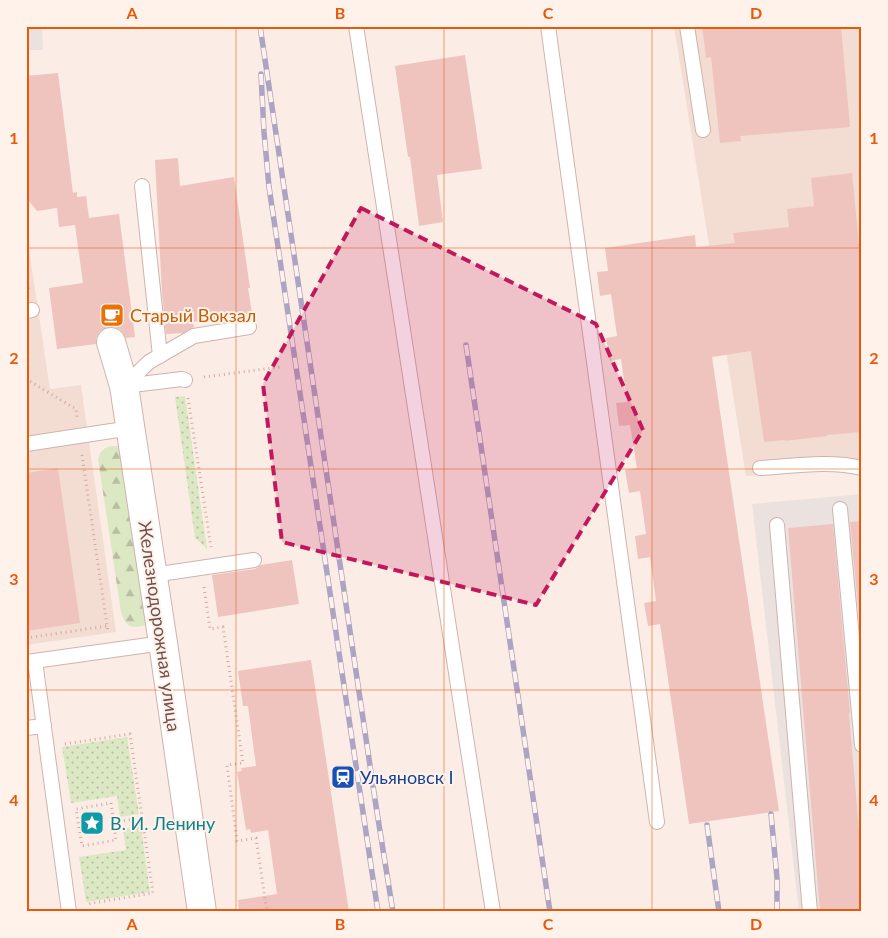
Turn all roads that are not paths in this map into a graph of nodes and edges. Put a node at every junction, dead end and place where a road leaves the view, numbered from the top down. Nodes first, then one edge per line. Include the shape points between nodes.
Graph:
1 (356, 26) edge
2 (548, 26) edge
3 (687, 26) edge
4 (703, 130) dead end
5 (142, 186) dead end
6 (249, 327) dead end
7 (111, 342) dead end
8 (160, 356) junction
9 (185, 380) road end
10 (124, 386) junction
11 (131, 428) junction
12 (26, 444) edge
13 (760, 468) dead end
14 (862, 468) edge
15 (840, 509) dead end
16 (777, 525) dead end
17 (254, 560) dead end
18 (153, 575) junction
19 (163, 643) junction
20 (31, 661) edge
21 (44, 726) junction
22 (26, 728) edge
23 (862, 745) edge
24 (657, 822) dead end
25 (68, 909) edge
26 (202, 912) edge
27 (493, 912) edge
28 (810, 912) edge

1 - 27 lane
2 - 24 lane
3 - 4 lane
5 - 8 lane
6 - 8 lane via 194,336
7 - 10 street, Железнодорожная улица
8 - 10 lane
9 - 10 lane
10 - 11 street, Железнодорожная улица
11 - 12 lane
11 - 18 street, Железнодорожная улица
13 - 14 lane via 827,464
15 - 23 lane
16 - 28 lane
17 - 18 lane
18 - 19 street, Железнодорожная улица
19 - 20 lane
19 - 26 street, Железнодорожная улица
20 - 21 lane
21 - 22 lane
21 - 25 lane

